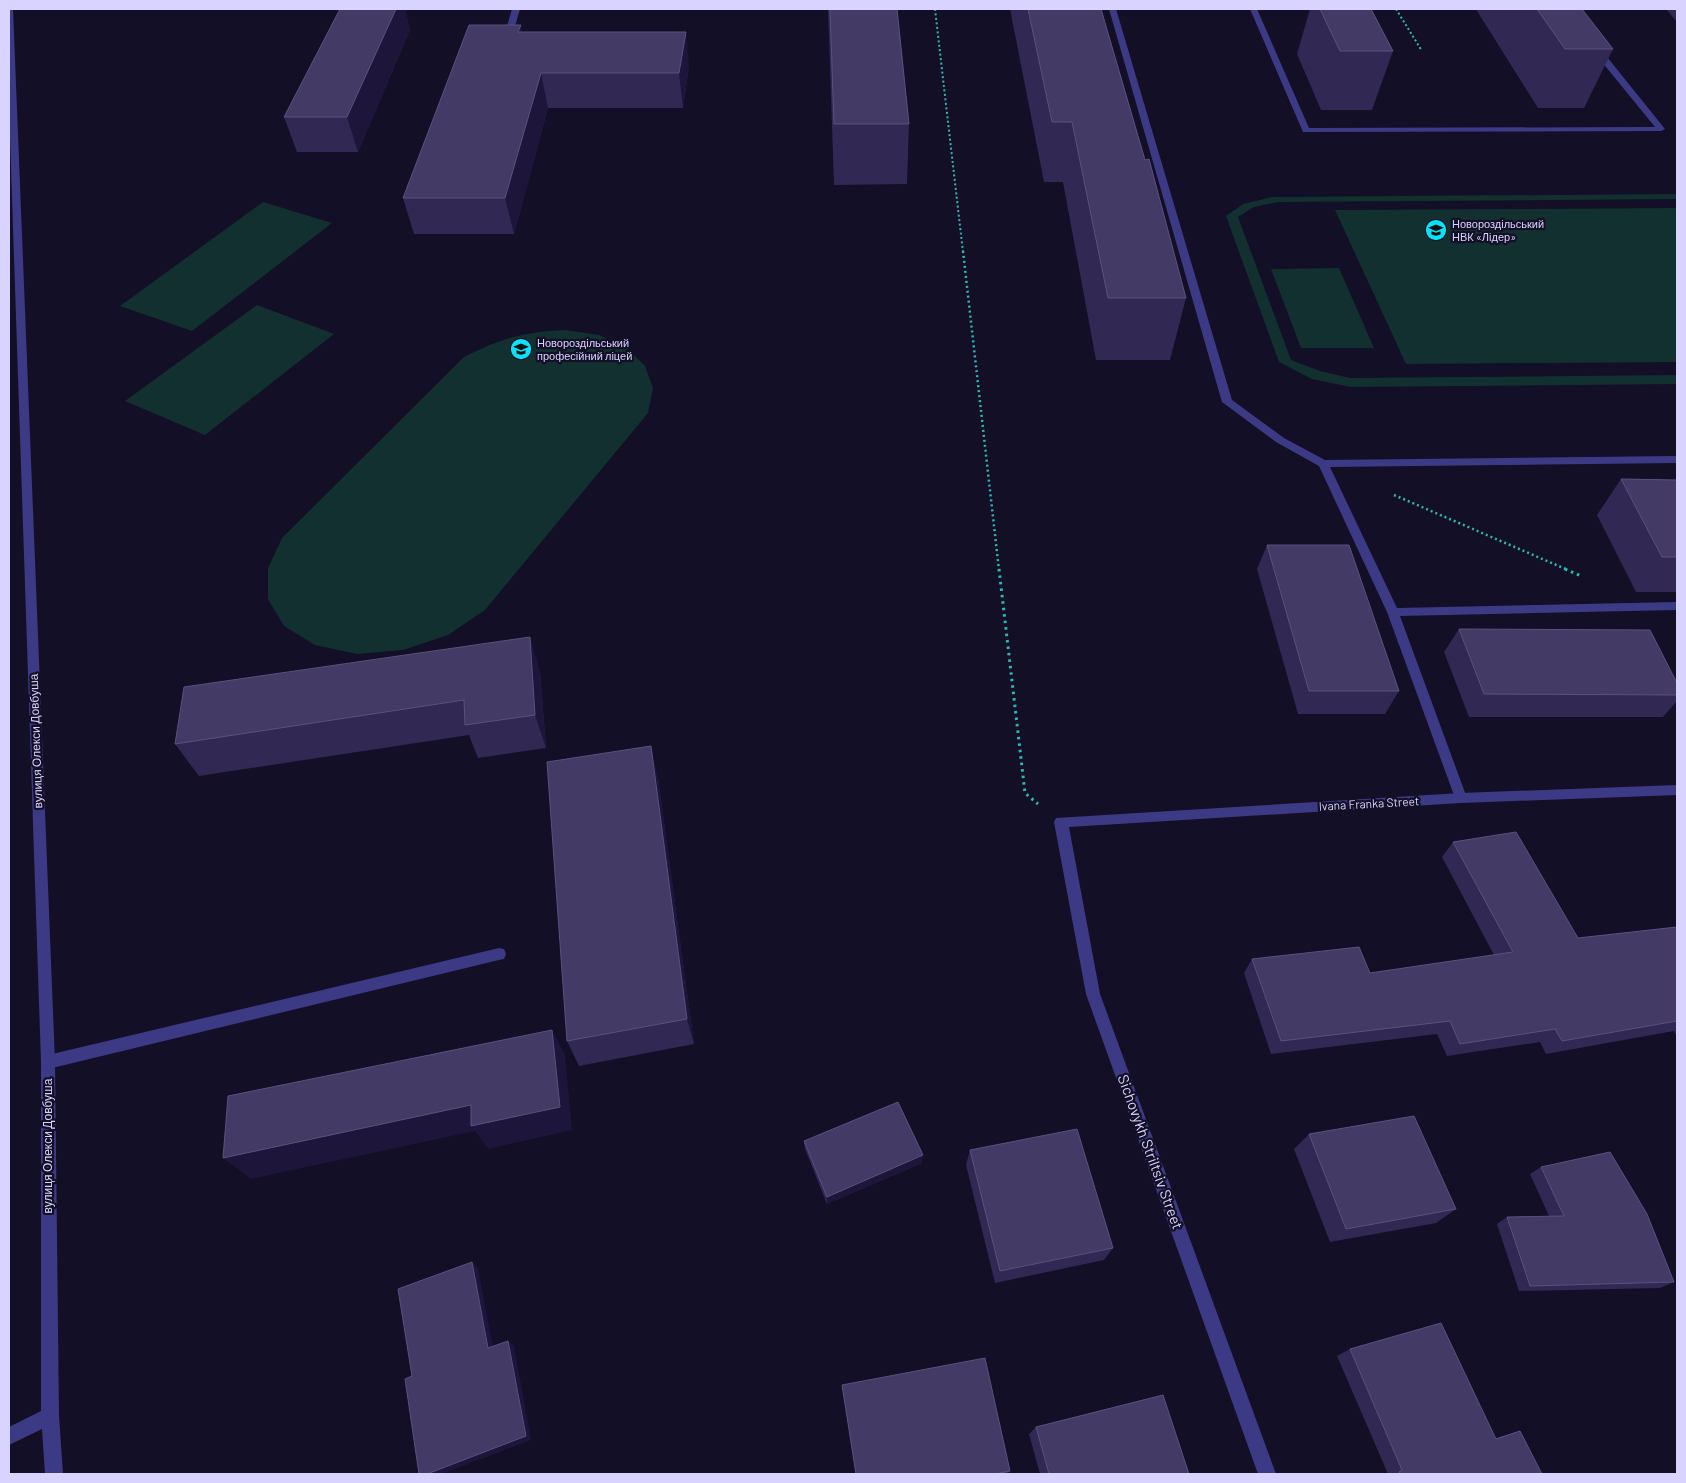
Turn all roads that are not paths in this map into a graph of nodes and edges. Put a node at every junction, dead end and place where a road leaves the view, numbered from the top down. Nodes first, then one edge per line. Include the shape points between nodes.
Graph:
1 (9, 9) edge
2 (516, 9) edge
3 (1112, 9) edge
4 (1253, 9) edge
5 (1591, 43) edge
6 (504, 49) edge
7 (1677, 459) edge
8 (1323, 464) junction
9 (1677, 606) edge
10 (1393, 612) junction
11 (1677, 790) edge
12 (1462, 798) junction
13 (1061, 822) joint
14 (498, 954) dead end
15 (48, 1062) junction
16 (50, 1416) junction
17 (9, 1436) edge
18 (54, 1474) edge
19 (1267, 1474) edge

1 - 15 street, вулиця Олекси Довбуша
2 - 6 street
3 - 8 street via 1227,402 1280,440
4 - 5 street via 1306,130 1660,129
7 - 8 street
8 - 10 street
9 - 10 street
10 - 12 street
11 - 12 street, Ivana Franka Street
12 - 13 street, Ivana Franka Street
13 - 19 street, Sichovykh Striltsiv Street via 1093,994
14 - 15 street
15 - 16 street, вулиця Олекси Довбуша
16 - 17 street
16 - 18 street, вулиця Олекси Довбуша

